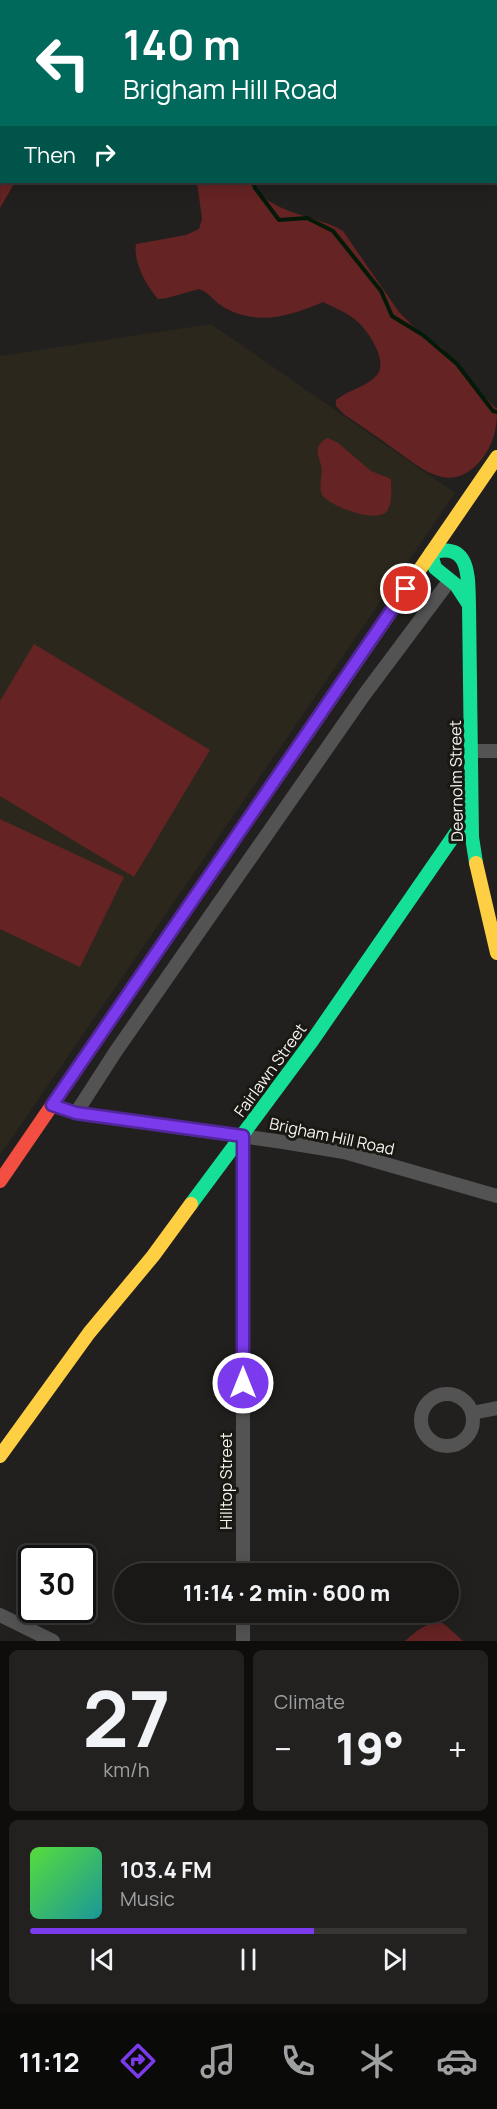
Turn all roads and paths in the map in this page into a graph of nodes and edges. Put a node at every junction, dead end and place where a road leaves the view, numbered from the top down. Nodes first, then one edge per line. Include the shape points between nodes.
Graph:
1 (497, 457) edge
2 (431, 553) junction
3 (450, 580) junction
4 (469, 606) junction
5 (471, 751) junction
6 (497, 751) edge
7 (471, 811) junction
8 (497, 953) edge
9 (52, 1105) junction
10 (76, 1113) junction
11 (243, 1136) junction
12 (0, 1181) edge
13 (497, 1196) edge
14 (497, 1408) edge
15 (472, 1413) dead end
16 (0, 1456) edge
17 (243, 1563) edge
18 (0, 1615) edge
19 (243, 1623) edge
20 (52, 1641) edge
21 (243, 1641) edge

1 - 2 street
2 - 3 street via 435,568
2 - 4 street, Deernolm Street via 449,549 465,561
2 - 9 street
3 - 4 street
3 - 10 street via 364,695
4 - 5 street, Deernolm Street
5 - 6 street
5 - 7 street, Deernolm Street
7 - 8 street, Deernolm Street via 475,861
7 - 11 street, Fairlawn Street
9 - 10 street, Brigham Hill Road
9 - 12 street
10 - 11 street, Brigham Hill Road
11 - 13 street, Brigham Hill Road via 363,1156
11 - 16 street, Fairlawn Street via 89,1333
11 - 17 street, Hilltop Street
14 - 15 street
18 - 20 street
19 - 21 street

